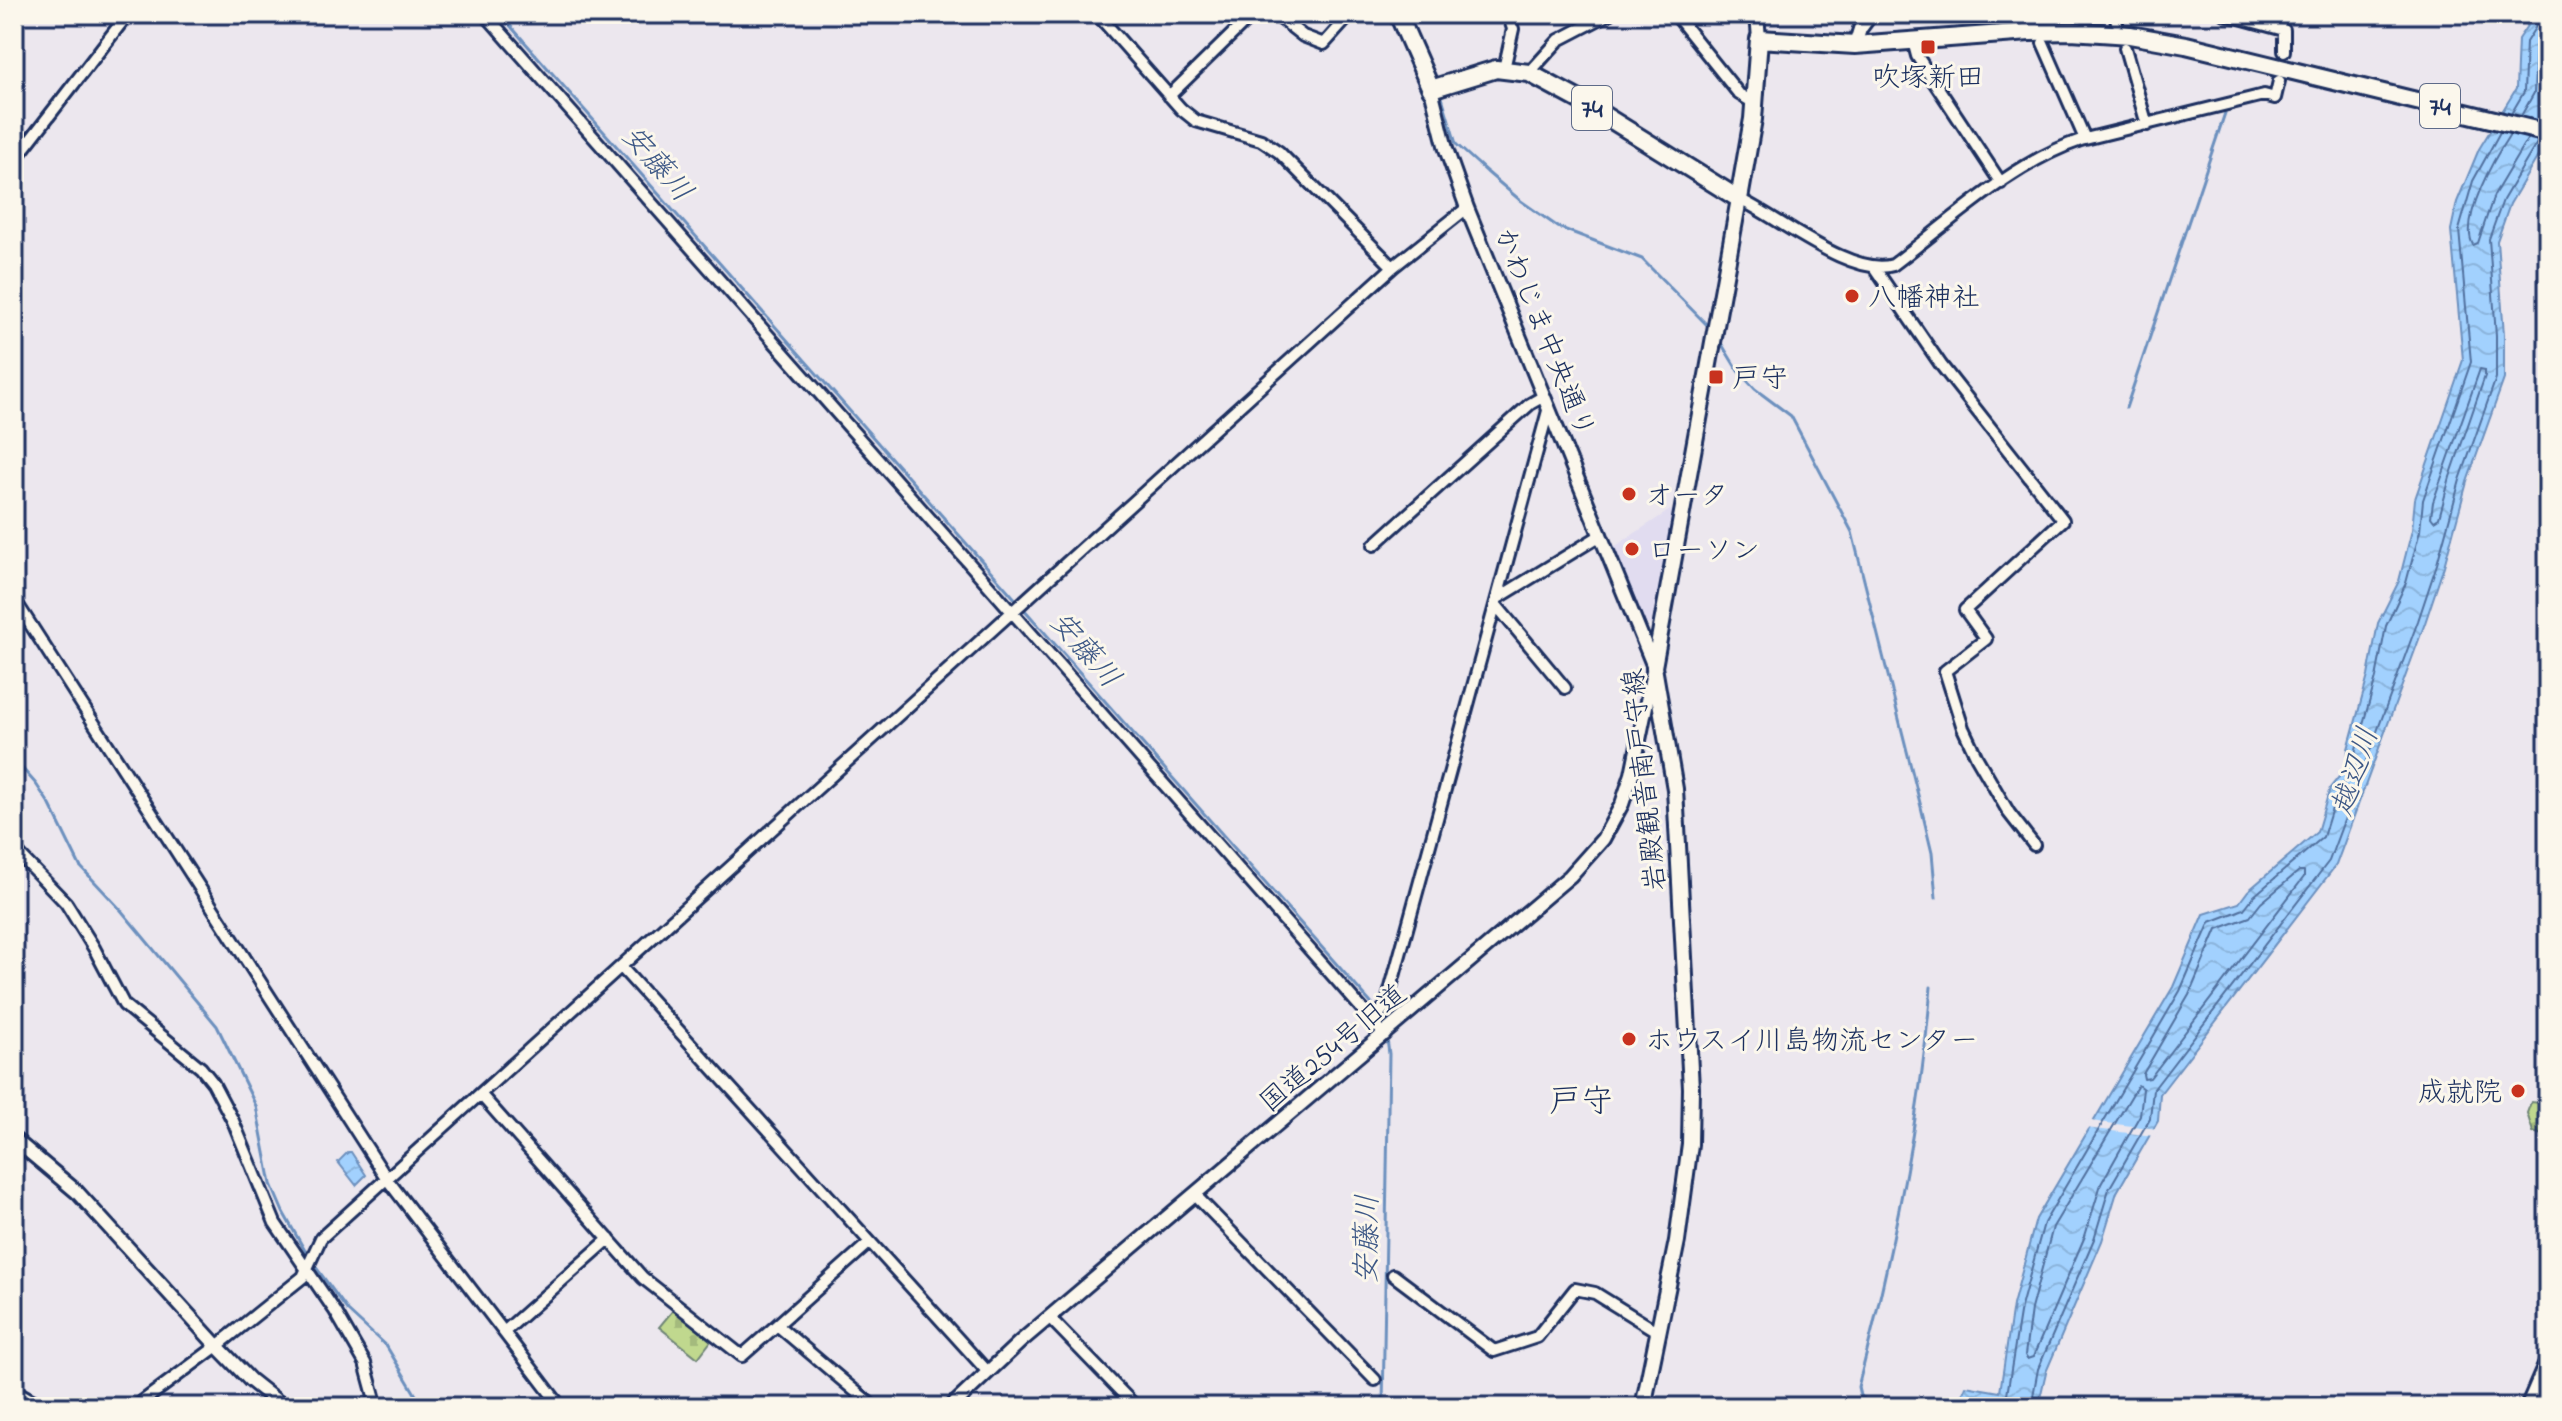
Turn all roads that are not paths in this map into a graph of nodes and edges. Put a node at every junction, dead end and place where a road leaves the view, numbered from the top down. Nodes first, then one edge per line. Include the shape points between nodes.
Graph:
1 (128, 14) edge
2 (485, 14) edge
3 (1097, 14) edge
4 (1253, 14) edge
5 (1275, 14) edge
6 (1351, 14) edge
7 (1398, 14) edge
8 (1508, 14) edge
9 (1609, 14) edge
10 (1675, 14) edge
11 (1757, 14) edge
12 (1871, 14) edge
13 (2025, 14) edge
14 (2225, 14) edge
15 (2030, 32) junction
16 (1759, 39) junction
17 (1913, 41) junction
18 (2043, 43) dead end
19 (1855, 45) junction
20 (2125, 48) dead end
21 (2284, 51) dead end
22 (1504, 69) junction
23 (1529, 73) junction
24 (2279, 81) dead end
25 (1431, 89) junction
26 (1169, 96) junction
27 (1754, 103) junction
28 (2147, 125) junction
29 (2548, 133) edge
30 (2085, 139) junction
31 (14, 161) edge
32 (2001, 183) junction
33 (1739, 199) junction
34 (1467, 208) junction
35 (1393, 267) junction
36 (1874, 267) junction
37 (1546, 402) junction
38 (1601, 535) junction
39 (1374, 545) dead end
40 (14, 599) edge
41 (1497, 602) junction
42 (1014, 612) junction
43 (1654, 667) junction
44 (1565, 688) dead end
45 (2034, 845) dead end
46 (14, 849) edge
47 (621, 967) junction
48 (1372, 1021) junction
49 (1385, 1035) junction
50 (481, 1095) junction
51 (14, 1139) edge
52 (387, 1179) junction
53 (1194, 1194) junction
54 (609, 1239) junction
55 (870, 1242) junction
56 (307, 1269) junction
57 (1393, 1275) dead end
58 (1049, 1317) junction
59 (777, 1325) junction
60 (504, 1332) junction
61 (1658, 1332) junction
62 (217, 1346) junction
63 (2548, 1356) edge
64 (987, 1371) junction
65 (1375, 1380) dead end
66 (14, 1390) edge
67 (44, 1407) edge
68 (135, 1407) edge
69 (284, 1407) edge
70 (377, 1407) edge
71 (561, 1407) edge
72 (874, 1407) edge
73 (951, 1407) edge
74 (1136, 1407) edge
75 (1643, 1407) edge
76 (2526, 1407) edge

1 - 31 street
2 - 42 street
3 - 26 street
4 - 26 street
5 - 6 street via 1303,36 1324,44
7 - 25 main road, かわじま中央通り
8 - 22 street via 1513,29
9 - 23 street via 1559,40
10 - 27 street via 1739,94
11 - 16 street
12 - 19 street
13 - 15 street
14 - 21 street via 2284,30
15 - 17 main road, 74
15 - 29 main road, 74 via 2130,35
16 - 19 main road, 74
16 - 27 main road
17 - 19 main road, 74
17 - 32 street via 1917,56
18 - 30 street
20 - 28 street
22 - 23 main road, 74
22 - 25 main road, 74
23 - 33 main road, 74
24 - 28 street via 2275,98 2264,95
25 - 34 street, かわじま中央通り
26 - 35 street via 1196,121 1261,140 1279,152
27 - 33 main road
28 - 30 street
30 - 32 street via 2056,148
32 - 36 street via 1893,265
33 - 36 street via 1847,260
33 - 43 main road, 岩殿観音南戸守線
34 - 35 street
34 - 37 street, かわじま中央通り
35 - 42 street
36 - 45 street via 1941,365 2063,520 1965,610 1986,639 1945,671 1977,758
37 - 38 street, かわじま中央通り
37 - 39 street via 1530,404
37 - 41 street
38 - 41 street
38 - 43 street, かわじま中央通り
40 - 52 street
41 - 44 street
41 - 48 street via 1386,1006
42 - 47 street
42 - 48 street
43 - 49 street, 国道254号旧道 via 1632,774 1603,839 1570,876
43 - 61 main road, 岩殿観音南戸守線 via 1675,789 1691,1088 1683,1201
46 - 56 street via 66,903 124,1005 208,1075 275,1223
47 - 50 street
47 - 55 street
48 - 49 street
49 - 53 street, 国道254号旧道
50 - 52 street
50 - 54 street
51 - 62 street via 77,1192
52 - 56 street via 321,1238
52 - 60 street
53 - 58 street, 国道254号旧道
53 - 65 street
54 - 59 street via 643,1278 742,1356
54 - 60 street
55 - 59 street
55 - 64 street
56 - 62 street
56 - 70 street via 365,1363
57 - 61 street via 1494,1351 1537,1337 1575,1289 1595,1293
58 - 64 street, 国道254号旧道
58 - 74 street
59 - 72 street
60 - 71 street
61 - 75 main road, 岩殿観音南戸守線
62 - 68 street
62 - 69 street
63 - 76 street
64 - 73 street, 国道254号旧道
66 - 67 street

